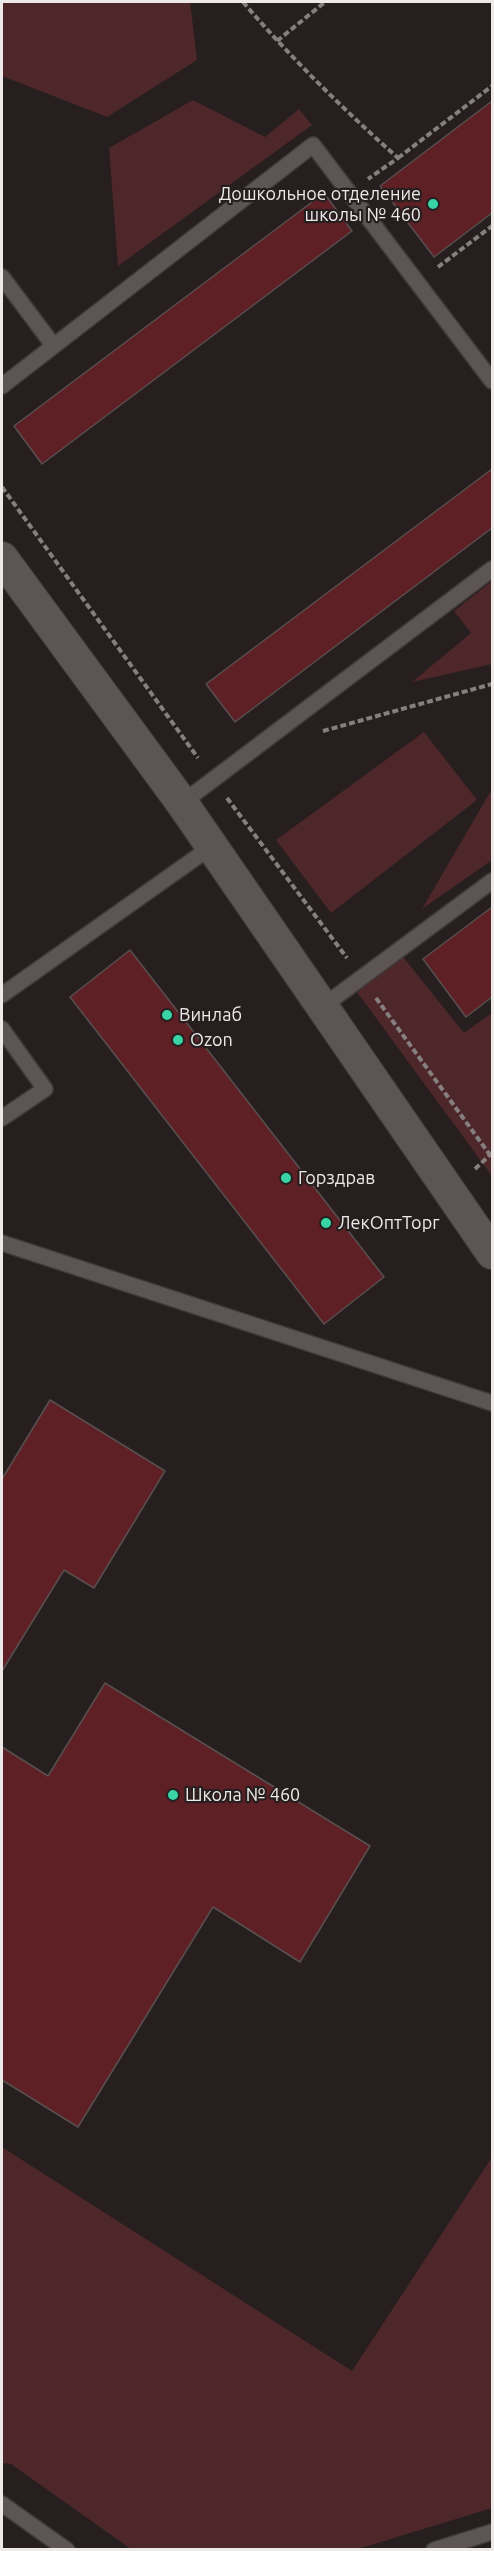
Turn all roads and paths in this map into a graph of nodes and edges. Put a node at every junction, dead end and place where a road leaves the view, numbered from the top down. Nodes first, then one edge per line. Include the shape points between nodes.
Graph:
1 (243, 2) edge
2 (325, 2) edge
3 (277, 41) junction
4 (492, 86) edge
5 (398, 158) junction
6 (373, 189) dead end
7 (492, 226) edge
8 (430, 262) dead end
9 (436, 268) junction
10 (2, 277) edge
11 (444, 277) dead end
12 (53, 345) junction
13 (492, 381) edge
14 (2, 386) edge
15 (2, 487) edge
16 (2, 558) edge
17 (492, 568) edge
18 (492, 684) edge
19 (322, 732) dead end
20 (214, 781) junction
21 (182, 803) junction
22 (211, 847) junction
23 (492, 881) edge
24 (361, 977) junction
25 (2, 995) edge
26 (322, 1007) junction
27 (2, 1029) edge
28 (2, 1118) edge
29 (490, 1155) dead end
30 (2, 1243) edge
31 (492, 1253) edge
32 (492, 1404) edge
33 (2, 2504) edge
34 (492, 2532) edge
35 (64, 2549) edge
36 (434, 2550) edge

1 - 3 path
2 - 3 path
3 - 5 path via 348,115
4 - 5 path
5 - 6 path via 367,180
7 - 9 path
8 - 9 path
9 - 11 path
10 - 12 lane
12 - 13 lane via 313,145
12 - 14 lane
15 - 20 path
16 - 21 street
17 - 20 lane
18 - 19 path
20 - 21 lane
20 - 24 path
21 - 22 street
22 - 25 lane
22 - 26 street
23 - 24 lane
24 - 26 lane
24 - 29 path
26 - 31 street
27 - 28 lane via 45,1089
30 - 32 lane
33 - 35 lane
34 - 36 lane

